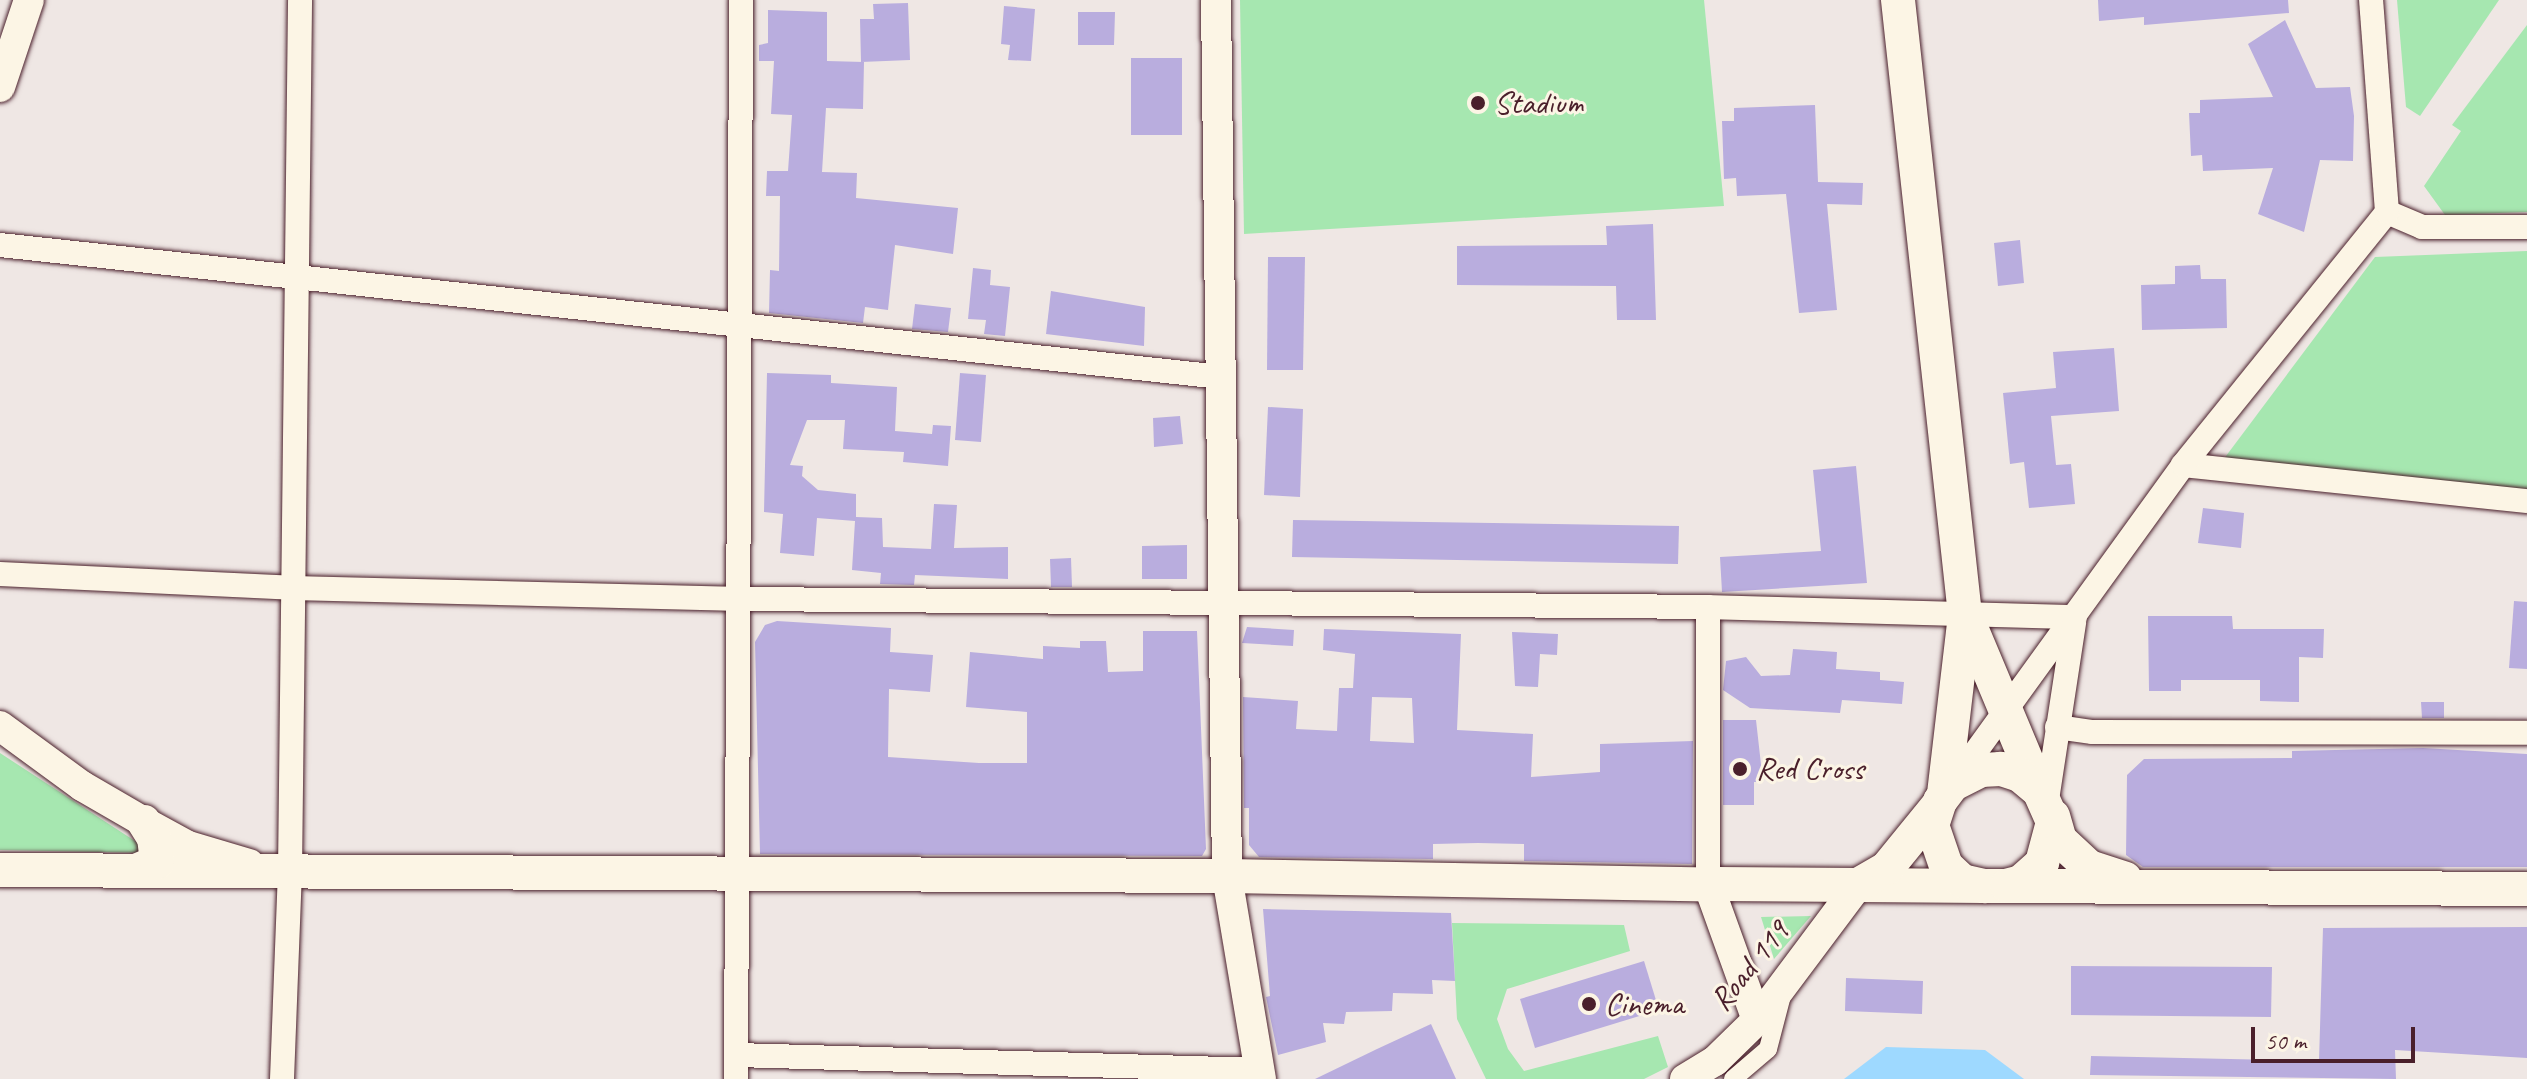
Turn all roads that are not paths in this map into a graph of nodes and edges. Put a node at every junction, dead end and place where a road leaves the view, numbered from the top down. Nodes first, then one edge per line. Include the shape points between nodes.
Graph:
1 (29, 0) edge
2 (300, 0) edge
3 (741, 0) edge
4 (1216, 0) edge
5 (1898, 0) edge
6 (2371, 0) edge
7 (0, 87) edge
8 (2387, 212) junction
9 (2527, 227) edge
10 (0, 245) edge
11 (295, 279) junction
12 (743, 326) junction
13 (1221, 377) junction
14 (2183, 465) junction
15 (2527, 501) edge
16 (0, 574) edge
17 (292, 588) junction
18 (742, 599) junction
19 (1224, 604) junction
20 (1708, 607) junction
21 (1965, 615) junction
22 (2075, 617) junction
23 (2004, 712) junction
24 (0, 726) edge
25 (2057, 727) junction
26 (2527, 733) edge
27 (1944, 795) junction
28 (2046, 800) junction
29 (144, 822) junction
30 (0, 870) edge
31 (136, 871) junction
32 (290, 872) junction
33 (738, 876) junction
34 (1227, 876) junction
35 (1708, 884) junction
36 (1858, 885) junction
37 (2145, 885) junction
38 (1995, 886) junction
39 (2527, 889) edge
40 (1783, 989) junction
41 (1757, 1020) junction
42 (736, 1067) edge
43 (1260, 1074) edge
44 (282, 1079) edge
45 (1685, 1079) edge
46 (1733, 1079) edge

1 - 7 street
2 - 11 street
3 - 12 street
4 - 13 street
5 - 21 main road
6 - 8 street
8 - 9 street via 2422,227
8 - 14 street
10 - 11 street
11 - 12 street
11 - 17 street
12 - 13 street
12 - 18 street
13 - 19 street
14 - 15 street
14 - 22 street
16 - 17 street
17 - 18 street
17 - 32 street
18 - 19 street
18 - 33 street
19 - 20 street
19 - 34 street
20 - 21 street
20 - 35 street
21 - 22 street
21 - 23 main road
21 - 27 main road
22 - 23 street
22 - 25 street
23 - 27 street
23 - 28 main road
24 - 29 street via 82,786
25 - 26 street via 2108,733
25 - 28 street
27 - 28 main road via 1981,770 2001,769 2020,775
27 - 36 main road via 1887,868
27 - 38 main road via 1933,839 1941,859 1962,881
28 - 37 main road via 2060,840 2089,867
28 - 38 main road via 2048,853 2032,875
29 - 31 main road via 154,838 157,862
29 - 32 street via 229,861
30 - 31 main road
31 - 32 main road
32 - 33 main road
32 - 44 street
33 - 34 main road
33 - 42 street
34 - 35 main road
34 - 43 street
35 - 36 main road
35 - 41 street
36 - 38 main road
36 - 40 street, Road 119
37 - 38 main road
37 - 39 main road
40 - 41 street, Road 119
40 - 46 street via 1768,1049
41 - 45 street, Road 119 via 1715,1061
42 - 43 street

